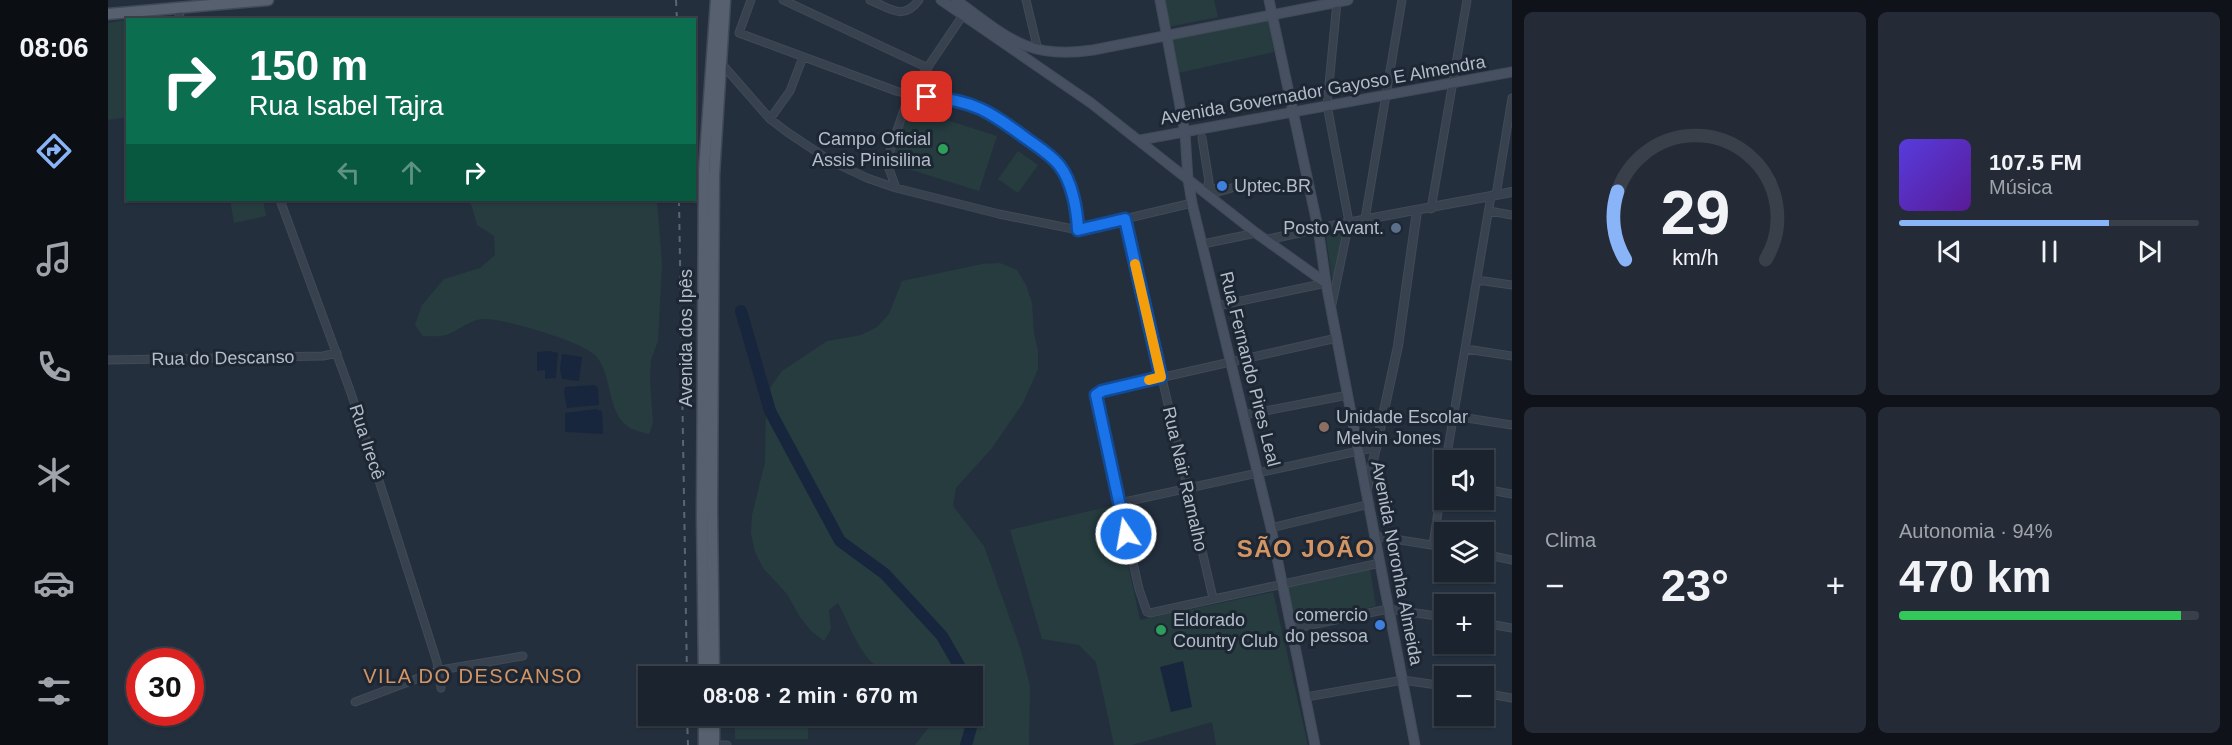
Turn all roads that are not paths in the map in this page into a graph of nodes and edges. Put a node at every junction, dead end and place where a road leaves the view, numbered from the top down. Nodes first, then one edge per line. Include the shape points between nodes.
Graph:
1 (268, 0) edge
2 (716, 0) edge
3 (726, 0) edge
4 (751, 0) edge
5 (783, 0) edge
6 (870, 0) edge
7 (919, 0) edge
8 (941, 0) edge
9 (956, 0) edge
10 (1026, 0) edge
11 (1160, 0) edge
12 (1269, 0) edge
13 (1348, 0) edge
14 (1402, 0) edge
15 (1467, 0) edge
16 (1337, 2) junction
17 (177, 8) junction
18 (108, 14) edge
19 (1272, 14) junction
20 (963, 15) junction
21 (180, 18) edge
22 (1167, 36) junction
23 (1038, 50) junction
24 (803, 57) junction
25 (720, 63) junction
26 (928, 68) junction
27 (1512, 72) edge
28 (1452, 84) junction
29 (909, 95) junction
30 (1386, 95) junction
31 (1512, 98) edge
32 (1327, 105) junction
33 (1294, 113) junction
34 (770, 118) junction
35 (1185, 133) junction
36 (1202, 138) dead end
37 (1140, 140) junction
38 (1188, 179) junction
39 (896, 188) junction
40 (1235, 188) dead end
41 (1207, 189) junction
42 (1512, 192) edge
43 (1493, 196) junction
44 (280, 201) edge
45 (1192, 203) junction
46 (1431, 208) junction
47 (1418, 211) junction
48 (1489, 211) junction
49 (1512, 215) edge
50 (1125, 219) junction
51 (1365, 219) junction
52 (1349, 222) junction
53 (1318, 228) junction
54 (1078, 230) junction
55 (1256, 233) junction
56 (1266, 240) junction
57 (1203, 244) junction
58 (1477, 280) junction
59 (1326, 283) junction
60 (1512, 285) edge
61 (708, 304) junction
62 (1332, 304) junction
63 (1217, 306) junction
64 (1337, 338) junction
65 (1466, 349) junction
66 (337, 353) junction
67 (1512, 356) edge
68 (108, 360) edge
69 (1230, 362) junction
70 (1161, 377) junction
71 (1348, 395) junction
72 (1244, 415) junction
73 (1454, 416) junction
74 (1512, 425) edge
75 (1377, 447) junction
76 (1359, 449) junction
77 (1448, 450) edge
78 (1258, 472) junction
79 (1186, 488) junction
80 (1367, 489) junction
81 (1494, 491) edge
82 (1512, 494) edge
83 (1120, 503) junction
84 (1370, 504) junction
85 (707, 510) junction
86 (1439, 510) edge
87 (1271, 528) junction
88 (1375, 536) junction
89 (1433, 545) joint
90 (1494, 556) edge
91 (1512, 560) edge
92 (1380, 563) junction
93 (1282, 584) junction
94 (1213, 598) junction
95 (1388, 609) junction
96 (1434, 616) edge
97 (1494, 625) edge
98 (1512, 628) edge
99 (1292, 629) junction
100 (523, 656) dead end
101 (704, 666) edge
102 (714, 666) edge
103 (440, 670) junction
104 (1403, 680) junction
105 (1434, 685) edge
106 (441, 688) dead end
107 (1494, 695) edge
108 (1306, 697) junction
109 (1512, 698) edge
110 (355, 702) dead end
111 (704, 726) edge
112 (714, 726) edge
113 (704, 745) edge
114 (714, 745) edge
115 (727, 745) edge
116 (1315, 745) edge
117 (1415, 745) edge

1 - 17 main road
2 - 61 main road, Avenida dos Ipês via 705,137
3 - 25 main road, Avenida dos Ipês
4 - 24 street via 739,33
5 - 26 street
6 - 7 street via 905,12
8 - 20 main road
9 - 23 main road via 1020,44
10 - 23 street
11 - 22 main road, Rua Fernando Pires Leal
12 - 19 main road, Avenida Noronha Almeida
13 - 16 main road
14 - 30 street
15 - 28 street
16 - 19 main road
16 - 32 street
17 - 18 main road
17 - 21 street
19 - 22 main road
19 - 33 main road, Avenida Noronha Almeida
20 - 26 street
20 - 37 main road
22 - 23 main road via 1078,52
22 - 35 main road, Rua Fernando Pires Leal
24 - 29 street
24 - 34 street via 790,91
25 - 34 street
25 - 61 main road, Avenida dos Ipês
26 - 29 street
27 - 28 main road, Avenida Governador Gayoso E Almendra
28 - 30 main road, Avenida Governador Gayoso E Almendra
28 - 46 street
29 - 39 street via 888,157
29 - 54 street via 978,106 1051,157 1068,183
30 - 32 main road, Avenida Governador Gayoso E Almendra
30 - 51 street
31 - 43 street
32 - 33 main road, Avenida Governador Gayoso E Almendra
32 - 52 street
33 - 35 main road, Avenida Governador Gayoso E Almendra
33 - 53 main road, Avenida Noronha Almeida
34 - 39 street via 830,160
35 - 37 main road, Avenida Governador Gayoso E Almendra
35 - 38 main road, Rua Fernando Pires Leal
36 - 41 street
37 - 38 main road
38 - 41 main road
38 - 45 main road, Rua Fernando Pires Leal
39 - 54 street
40 - 41 street via 1218,192
41 - 55 main road
42 - 43 street
43 - 46 street
43 - 48 street
44 - 66 street, Rua Irecê
45 - 50 street
45 - 57 main road, Rua Fernando Pires Leal
46 - 47 street
47 - 51 street
47 - 75 street via 1404,311
48 - 49 street
48 - 58 street
50 - 54 street
50 - 70 street, Rua Nair Ramalho
51 - 52 street
52 - 53 street
52 - 62 street
53 - 56 street
53 - 59 main road, Avenida Noronha Almeida
55 - 56 main road
55 - 57 street
56 - 59 main road
57 - 63 main road, Rua Fernando Pires Leal
58 - 60 street
58 - 65 street
59 - 62 main road, Avenida Noronha Almeida
59 - 63 street
61 - 85 main road, Avenida dos Ipês
62 - 64 main road, Avenida Noronha Almeida
63 - 69 main road, Rua Fernando Pires Leal
64 - 69 street
64 - 71 main road, Avenida Noronha Almeida
65 - 67 street
65 - 73 street
66 - 68 street, Rua do Descanso
66 - 103 street, Rua Irecê
69 - 70 street
69 - 72 main road, Rua Fernando Pires Leal
70 - 79 street, Rua Nair Ramalho
70 - 83 street via 1102,391 1096,397
71 - 72 street
71 - 76 main road, Avenida Noronha Almeida
72 - 78 main road, Rua Fernando Pires Leal
73 - 74 street
73 - 77 street
75 - 76 street
75 - 80 street
76 - 78 street
76 - 80 main road, Avenida Noronha Almeida
78 - 79 street
78 - 87 main road, Rua Fernando Pires Leal
79 - 83 street
79 - 94 street, Rua Nair Ramalho
80 - 84 main road, Avenida Noronha Almeida
81 - 82 street
83 - 94 street via 1143,605 1150,614
84 - 87 street
84 - 88 main road, Avenida Noronha Almeida
85 - 101 main road, Avenida dos Ipês
85 - 102 main road, Avenida dos Ipês
86 - 89 street
87 - 93 main road, Rua Fernando Pires Leal
88 - 89 street
88 - 92 main road, Avenida Noronha Almeida
90 - 91 street
92 - 93 street
92 - 95 main road, Avenida Noronha Almeida
93 - 94 street
93 - 99 main road, Rua Fernando Pires Leal
95 - 96 street
95 - 99 street
95 - 104 main road, Avenida Noronha Almeida
97 - 98 street
99 - 108 main road, Rua Fernando Pires Leal
100 - 103 street
103 - 106 street, Rua Irecê
103 - 110 street
104 - 105 street
104 - 108 street
104 - 117 main road, Avenida Noronha Almeida
107 - 109 street
108 - 116 main road, Rua Fernando Pires Leal
111 - 113 main road
112 - 114 main road
114 - 115 street

